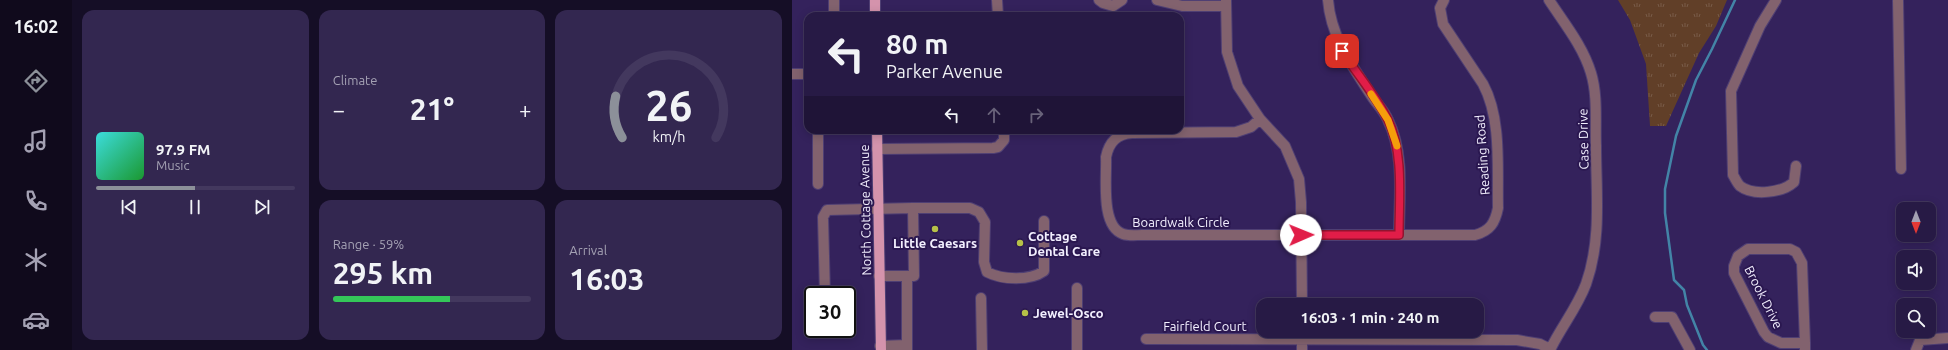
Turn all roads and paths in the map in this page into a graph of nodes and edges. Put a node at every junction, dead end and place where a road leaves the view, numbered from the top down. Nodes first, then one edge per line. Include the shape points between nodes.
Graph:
1 (834, 0) edge
2 (876, 0) edge
3 (997, 0) edge
4 (1099, 0) edge
5 (1122, 0) edge
6 (1157, 0) edge
7 (1328, 0) edge
8 (1444, 0) edge
9 (1549, 0) edge
10 (1776, 0) edge
11 (1898, 0) edge
12 (1226, 3) edge
13 (834, 12) edge
14 (875, 12) edge
15 (998, 12) edge
16 (792, 74) edge
17 (804, 74) edge
18 (1260, 119) junction
19 (1184, 132) edge
20 (818, 134) edge
21 (877, 134) edge
22 (1004, 134) edge
23 (1120, 134) edge
24 (877, 149) junction
25 (1796, 166) dead end
26 (1901, 169) dead end
27 (818, 184) dead end
28 (913, 208) junction
29 (878, 209) junction
30 (1044, 221) dead end
31 (1492, 226) joint
32 (1301, 235) junction
33 (1399, 235) junction
34 (879, 276) junction
35 (907, 276) junction
36 (825, 286) edge
37 (1077, 288) dead end
38 (981, 298) dead end
39 (1302, 298) edge
40 (1655, 316) dead end
41 (1256, 336) edge
42 (1302, 338) edge
43 (1431, 338) edge
44 (1948, 338) edge
45 (1146, 339) dead end
46 (1805, 346) edge
47 (906, 347) edge
48 (880, 348) edge
49 (1550, 349) edge
50 (982, 350) edge
51 (1077, 350) edge
52 (1302, 350) edge
53 (1690, 350) edge
54 (1916, 350) edge

1 - 13 street
2 - 14 main road
3 - 15 street
4 - 5 street via 1113,6
6 - 12 street via 1182,6
7 - 33 street via 1331,21 1342,51 1388,120 1393,133 1398,164
8 - 31 street, Reading Road via 1440,8 1443,24 1489,94 1494,117 1498,208
9 - 49 street, Case Drive via 1580,47 1594,89 1596,240 1594,259 1578,303
10 - 25 street via 1760,26 1731,91 1733,175 1738,185 1747,189 1779,190 1794,182
11 - 26 street
12 - 18 street via 1228,52 1233,74 1243,95
16 - 17 street
18 - 19 street, Boardwalk Circle via 1251,127 1236,132
18 - 32 street via 1285,146 1299,179
20 - 27 street
21 - 24 main road, North Cottage Avenue
22 - 24 street via 1004,140 998,147 993,148
23 - 32 street, Boardwalk Circle via 1110,145 1106,157 1108,213 1113,226 1123,234
24 - 29 main road, North Cottage Avenue
28 - 29 street
28 - 30 street via 970,208 979,212 985,222 984,262 987,272 996,276 1037,276 1044,271
28 - 35 street via 914,276
29 - 34 main road, North Cottage Avenue
29 - 36 street via 827,210 823,217
31 - 33 street, Boardwalk Circle via 1475,235
32 - 33 street, Boardwalk Circle
32 - 39 street
34 - 35 street
34 - 48 main road, North Cottage Avenue
35 - 47 street
37 - 51 street
38 - 50 street
40 - 53 street via 1672,317
41 - 45 street, Fairfield Court
42 - 52 street
43 - 49 street, Fairfield Court via 1517,340 1540,344
44 - 54 street via 1920,340
46 - 46 street, Brook Drive via 1802,263 1796,252 1785,248 1748,249 1738,256 1734,273 1764,332 1774,341
47 - 48 street

